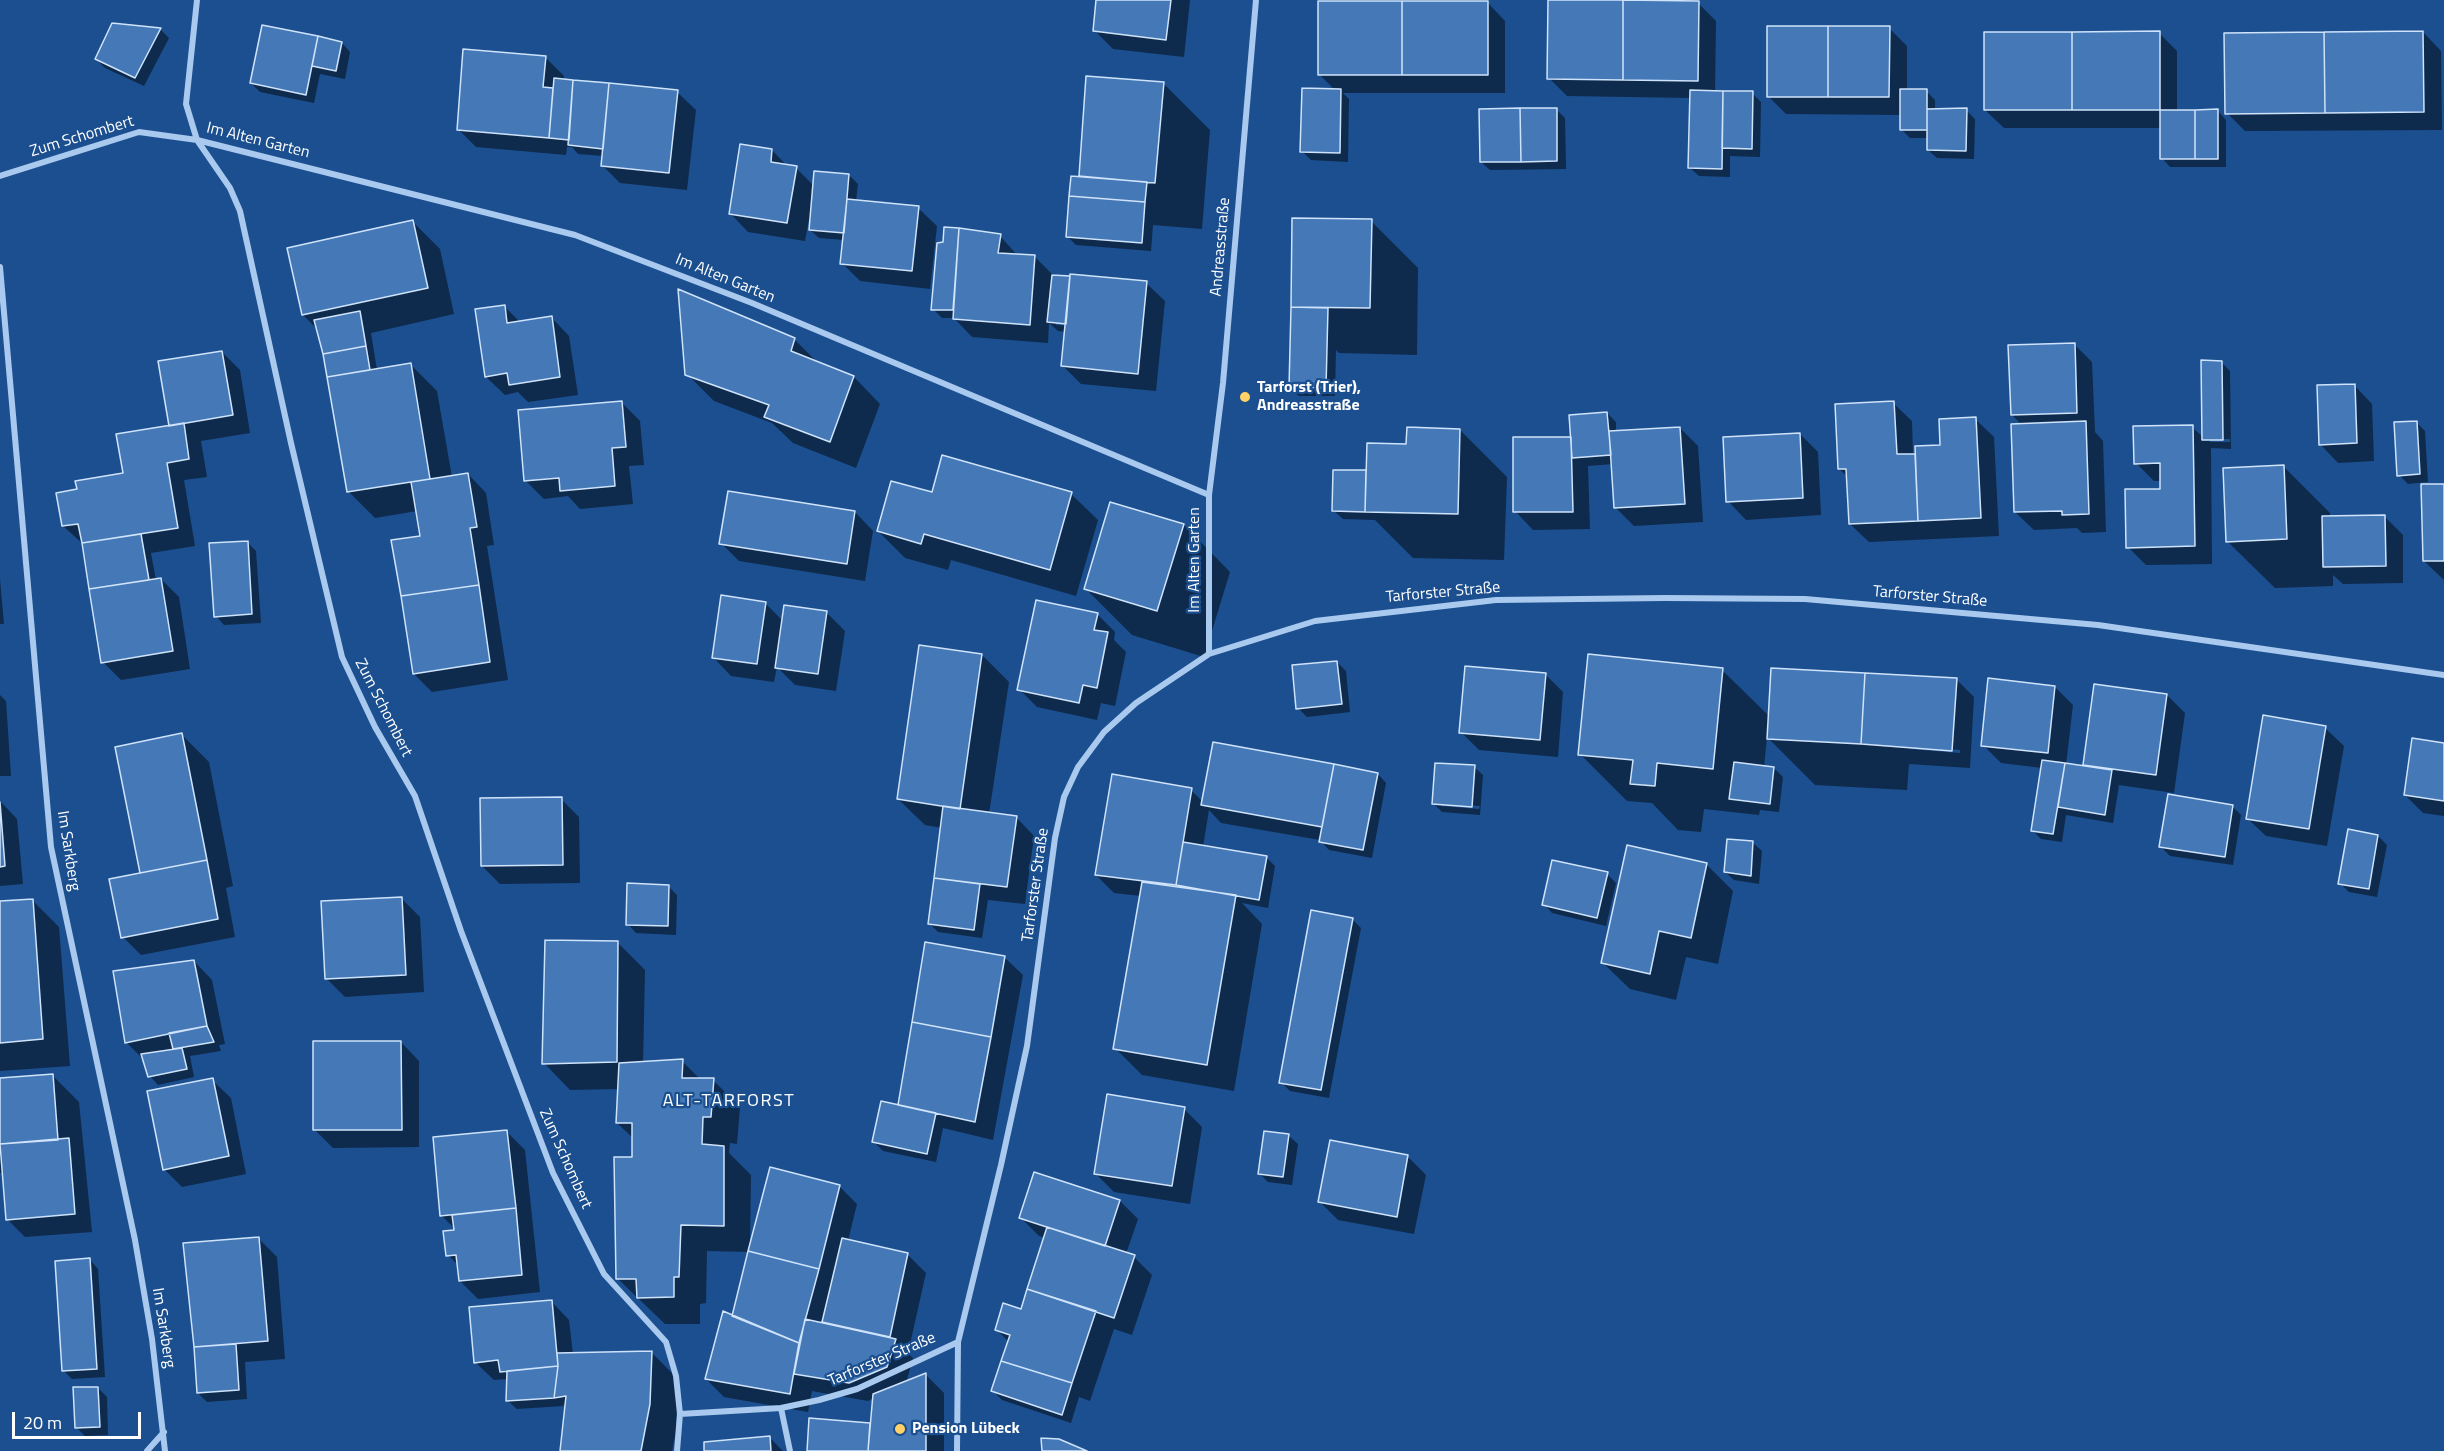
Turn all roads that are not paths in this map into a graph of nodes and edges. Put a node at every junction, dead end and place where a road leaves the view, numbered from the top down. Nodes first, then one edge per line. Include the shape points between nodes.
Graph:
1 (197, 0) edge
2 (1256, 0) edge
3 (197, 140) junction
4 (0, 176) edge
5 (0, 267) edge
6 (1209, 495) junction
7 (1209, 654) junction
8 (2444, 675) edge
9 (958, 1342) junction
10 (782, 1408) junction
11 (680, 1414) junction
12 (164, 1432) junction
13 (147, 1451) edge
14 (165, 1451) edge
15 (677, 1451) edge
16 (790, 1451) edge
17 (957, 1451) edge

1 - 3 street, Im Alten Garten via 186,104
2 - 6 street, Andreasstraße
3 - 4 street, Zum Schombert via 139,132
3 - 6 street, Im Alten Garten via 575,235 752,303
3 - 11 street, Zum Schombert via 230,188 240,211 342,657 375,727 415,796 465,942 553,1173 604,1274 666,1342 676,1376
5 - 12 street, Im Sarkberg via 51,847 135,1240
6 - 7 street, Im Alten Garten
7 - 8 street, Tarforster Straße via 1315,621 1496,600 1805,599 2098,625
7 - 9 street, Tarforster Straße via 1136,703 1104,732 1078,767 1064,797 1027,1046
9 - 10 street, Tarforster Straße via 857,1389
9 - 17 street, Tarforster Straße
10 - 11 street, Tarforster Straße
10 - 16 street
11 - 15 street, Zum Schombert
12 - 13 street
12 - 14 street, Im Sarkberg

